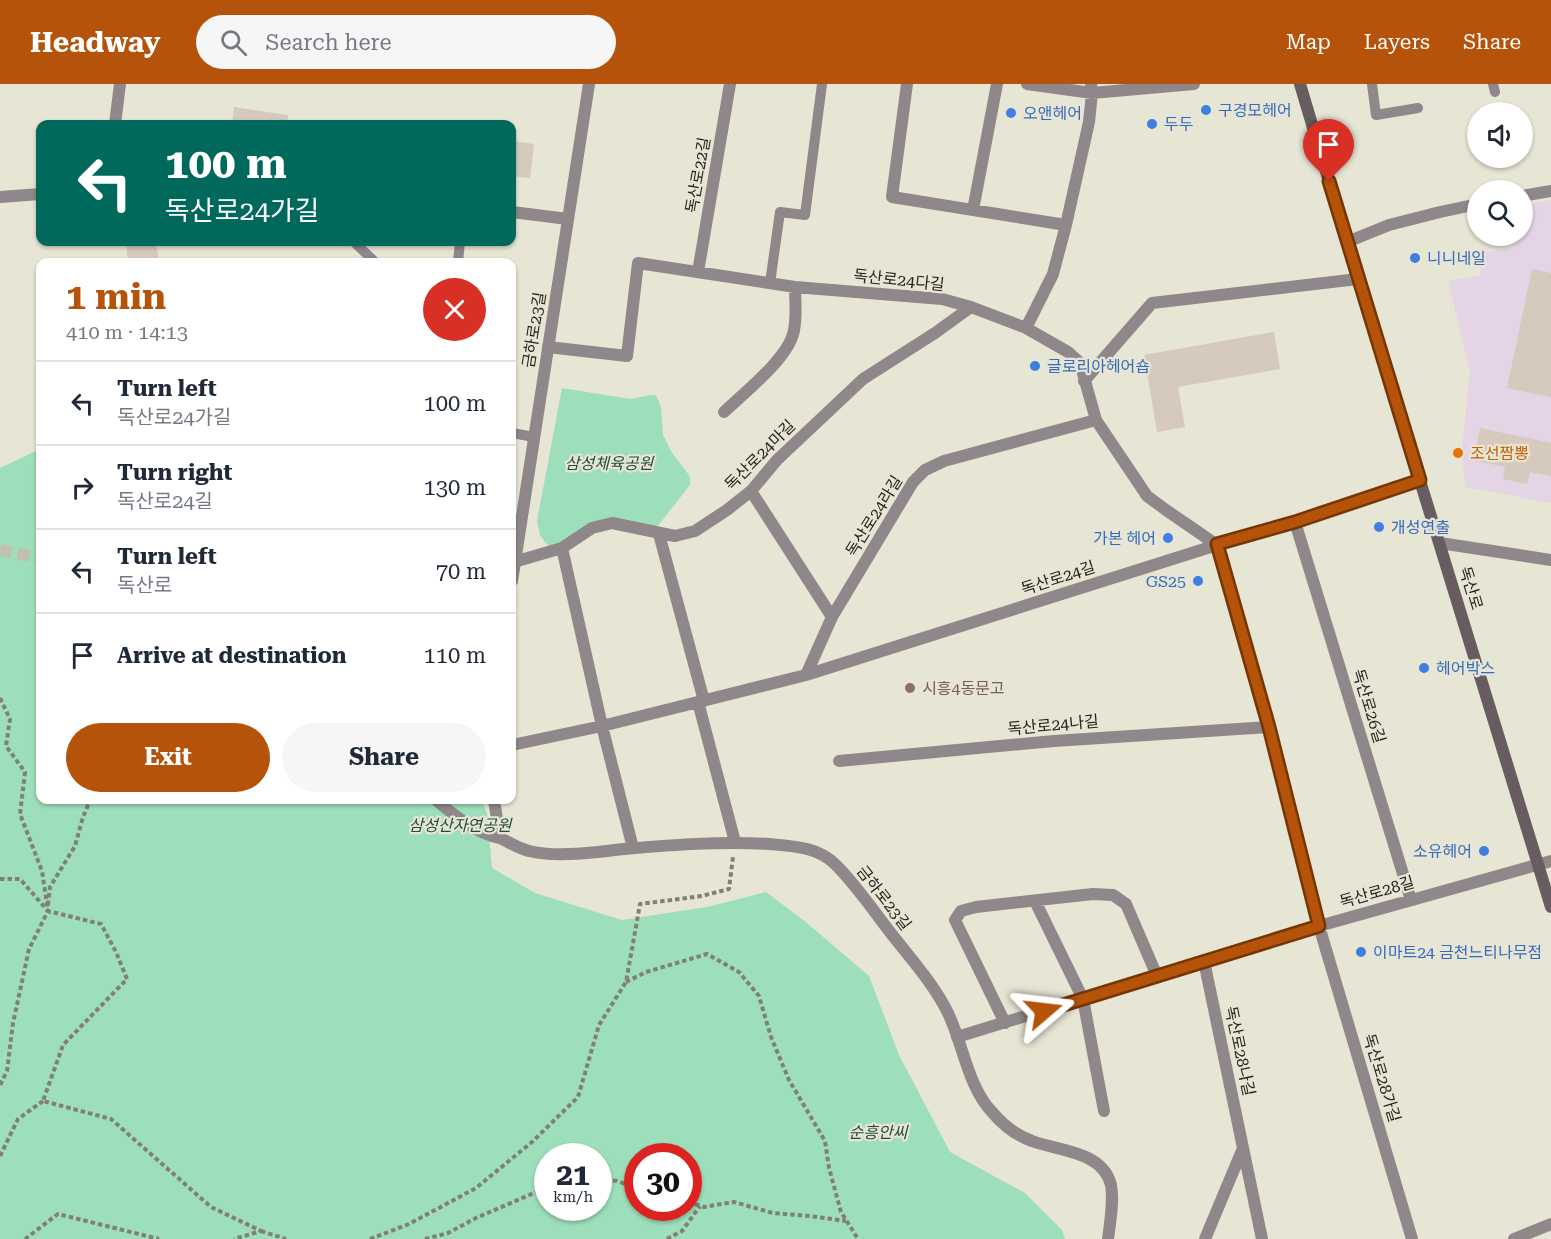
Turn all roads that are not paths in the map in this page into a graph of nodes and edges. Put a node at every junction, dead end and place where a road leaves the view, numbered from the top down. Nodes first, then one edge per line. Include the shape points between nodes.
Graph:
1 (120, 84) edge
2 (589, 84) edge
3 (730, 84) edge
4 (822, 84) edge
5 (907, 84) edge
6 (998, 84) edge
7 (1027, 84) edge
8 (1194, 84) edge
9 (1300, 84) edge
10 (1372, 84) edge
11 (1092, 89) edge
12 (1418, 108) dead end
13 (116, 120) edge
14 (1551, 191) edge
15 (36, 194) edge
16 (1533, 194) edge
17 (0, 197) edge
18 (1467, 206) edge
19 (973, 210) junction
20 (516, 212) edge
21 (568, 219) junction
22 (1066, 225) junction
23 (1347, 242) junction
24 (358, 246) edge
25 (371, 258) edge
26 (698, 272) junction
27 (1358, 279) junction
28 (770, 283) junction
29 (795, 287) junction
30 (970, 306) junction
31 (1026, 328) junction
32 (548, 347) junction
33 (1084, 381) junction
34 (724, 412) dead end
35 (1096, 420) junction
36 (516, 434) edge
37 (534, 437) junction
38 (1420, 480) junction
39 (751, 491) junction
40 (1295, 522) junction
41 (659, 534) junction
42 (1440, 543) junction
43 (1217, 544) junction
44 (562, 548) junction
45 (516, 550) edge
46 (1551, 560) edge
47 (516, 561) edge
48 (832, 617) junction
49 (806, 675) junction
50 (701, 701) junction
51 (603, 726) junction
52 (1269, 727) junction
53 (516, 744) edge
54 (839, 761) dead end
55 (440, 804) edge
56 (495, 804) edge
57 (500, 838) junction
58 (735, 842) junction
59 (633, 848) junction
60 (1551, 861) edge
61 (1538, 864) junction
62 (1411, 900) junction
63 (1035, 901) junction
64 (1551, 907) edge
65 (1319, 926) junction
66 (1204, 961) junction
67 (1157, 976) junction
68 (1083, 999) junction
69 (1005, 1023) junction
70 (957, 1037) junction
71 (1104, 1111) dead end
72 (1243, 1148) junction
73 (1551, 1224) edge
74 (1108, 1239) edge
75 (1205, 1239) edge
76 (1262, 1239) edge
77 (1412, 1239) edge
78 (1514, 1239) edge

1 - 13 street
2 - 21 street, 금하로23길
3 - 26 street, 독산로22길
4 - 28 lane via 805,215 780,212
5 - 19 street via 892,197
6 - 19 street
7 - 11 street
8 - 11 street
9 - 23 main road, 독산로
10 - 12 lane via 1376,115
11 - 22 street via 1089,122
14 - 16 street
15 - 17 street
18 - 23 street via 1389,225
19 - 22 street
20 - 21 street
21 - 32 street, 금하로23길
22 - 31 street via 1053,274
23 - 27 main road, 독산로
24 - 25 lane
26 - 28 street, 독산로24다길
26 - 32 street, 독산로24다길 via 638,263 627,356
27 - 33 street via 1152,303
27 - 38 main road, 독산로
28 - 29 street, 독산로24다길
29 - 30 street, 독산로24다길 via 942,299
29 - 34 street via 794,331 786,349
30 - 31 street, 독산로24다길
30 - 39 street, 독산로24마길 via 863,379 777,460
31 - 33 street, 독산로24다길 via 1068,352 1080,363
32 - 37 street, 금하로23길
33 - 35 street, 독산로24다길
35 - 43 street, 독산로24다길 via 1147,496
35 - 48 street, 독산로24라길 via 944,461 925,470 913,482
36 - 37 lane
37 - 45 street, 금하로23길
38 - 40 street, 독산로24길
38 - 42 main road, 독산로
39 - 41 street, 독산로24마길 via 695,531 675,536
39 - 48 street
40 - 43 street, 독산로24길
40 - 62 street, 독산로26길
41 - 44 street, 독산로24마길 via 612,523 592,528
41 - 50 street
42 - 46 street
42 - 61 main road, 독산로
43 - 49 street, 독산로24길
43 - 52 street, 독산로28가길
44 - 47 street, 독산로24마길
44 - 51 street
48 - 49 street, 독산로24라길
49 - 50 street, 독산로24길
50 - 51 street, 독산로24길
50 - 58 street
51 - 53 street, 독산로24길
51 - 59 street
52 - 54 street, 독산로24나길
52 - 65 street, 독산로28가길
55 - 57 street, 금하로23길 via 468,825
56 - 57 street
57 - 59 street, 금하로23길 via 528,851 565,854
58 - 59 street, 금하로23길
58 - 70 street, 금하로23길 via 787,846 825,855 932,986
60 - 61 street, 독산로28길
61 - 62 street, 독산로28길
61 - 64 main road, 독산로
62 - 65 street, 독산로28길
63 - 67 street via 1113,895 1126,904
63 - 68 street
63 - 69 street via 969,909 961,911 955,920
65 - 66 street, 독산로28길
65 - 77 street, 독산로28가길
66 - 67 street, 독산로28길
66 - 72 street, 독산로28나길
67 - 68 street, 독산로28길
68 - 69 street, 독산로28길
68 - 71 street
69 - 70 street, 독산로28길
70 - 74 street, 금하로23길 via 973,1081 988,1109 1003,1125 1032,1141 1090,1159 1104,1170 1112,1198
72 - 75 street
72 - 76 street, 독산로28나길
73 - 78 street

